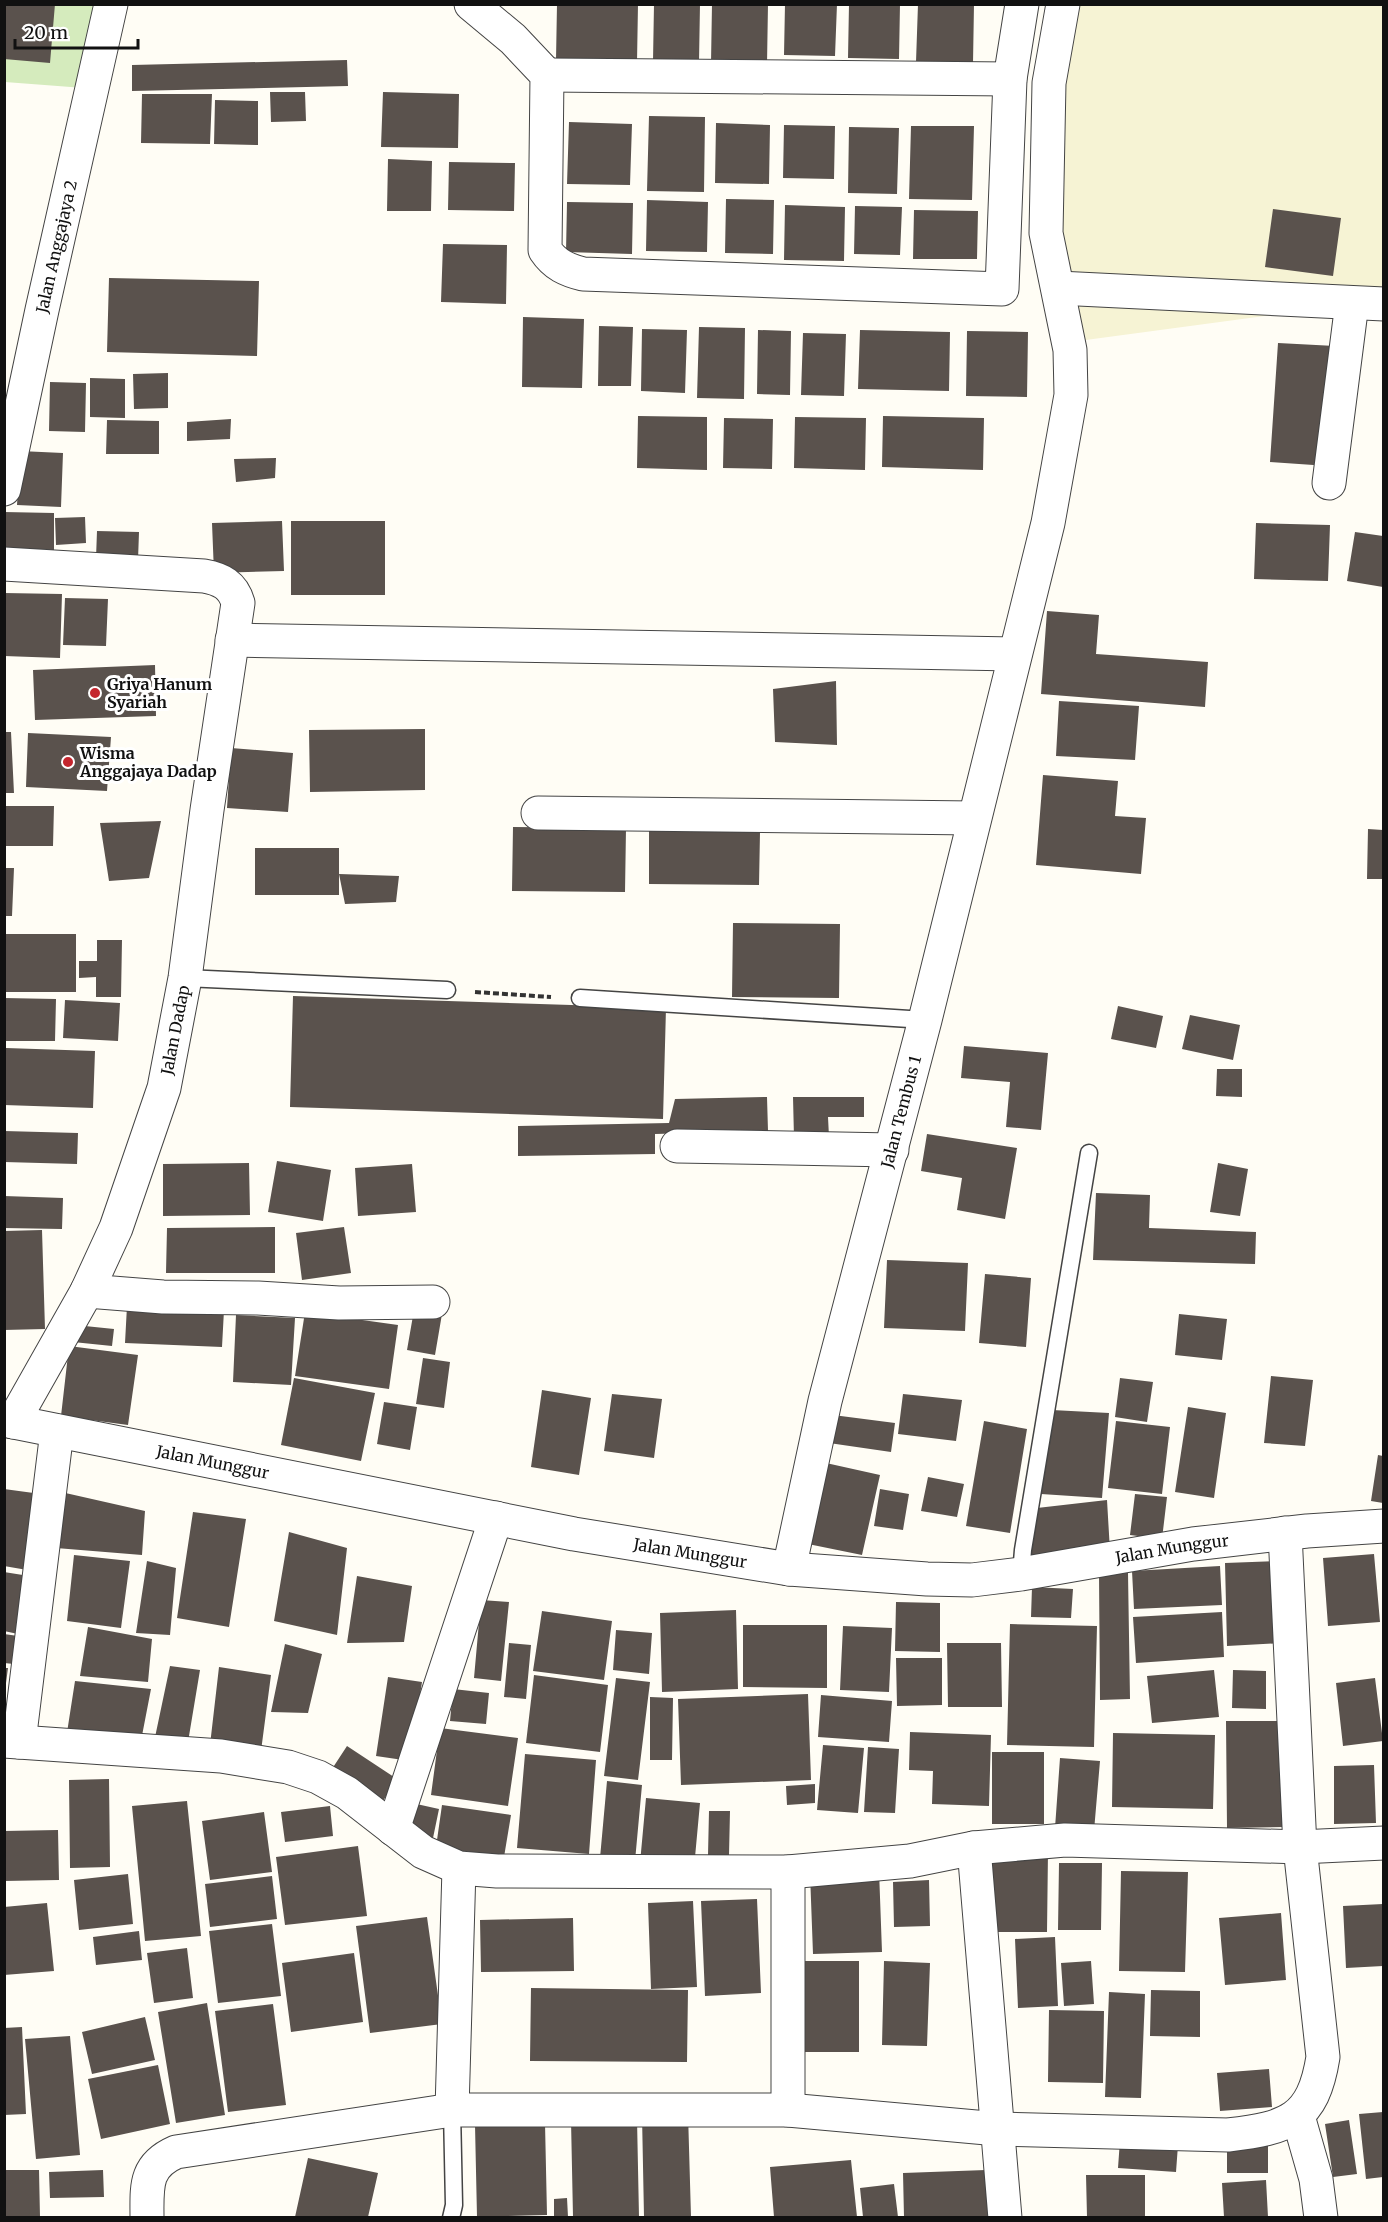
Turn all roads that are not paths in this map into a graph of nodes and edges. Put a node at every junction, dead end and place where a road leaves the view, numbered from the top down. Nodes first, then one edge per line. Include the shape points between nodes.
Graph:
1 (111, 4) edge
2 (471, 4) edge
3 (1022, 4) edge
4 (1063, 4) edge
5 (547, 75) junction
6 (1010, 79) junction
7 (1058, 288) junction
8 (1368, 304) edge
9 (1329, 483) dead end
10 (4, 489) edge
11 (4, 564) edge
12 (232, 640) junction
13 (1015, 654) junction
14 (538, 813) dead end
15 (974, 818) junction
16 (185, 978) junction
17 (447, 990) road end
18 (580, 998) road end
19 (925, 1020) junction
20 (677, 1146) dead end
21 (892, 1150) junction
22 (1089, 1153) dead end
23 (87, 1292) junction
24 (433, 1302) dead end
25 (9, 1421) edge
26 (57, 1431) junction
27 (496, 1518) junction
28 (1383, 1526) edge
29 (1285, 1533) junction
30 (789, 1569) junction
31 (1021, 1574) junction
32 (12, 1742) edge
33 (393, 1828) junction
34 (1383, 1843) edge
35 (1300, 1847) junction
36 (974, 1848) junction
37 (459, 1868) junction
38 (788, 1872) junction
39 (452, 2110) junction
40 (788, 2110) junction
41 (1298, 2116) junction
42 (998, 2129) junction
43 (147, 2217) edge
44 (451, 2217) edge
45 (1005, 2217) edge
46 (1321, 2217) edge

1 - 10 street, Jalan Anggajaya 2
2 - 5 street via 513,39
3 - 6 street
4 - 7 street, Jalan Tembus 1 via 1049,83 1046,233
5 - 6 street
5 - 6 street via 545,250 565,269 584,274 1002,288
7 - 8 street
7 - 13 street, Jalan Tembus 1 via 1070,350 1071,395 1048,523
8 - 9 street
11 - 12 street, Jalan Dadap via 216,578 230,586 238,600
12 - 13 street
12 - 16 street, Jalan Dadap
13 - 15 street, Jalan Tembus 1
14 - 15 street
15 - 19 street, Jalan Tembus 1
16 - 17 lane
16 - 23 street, Jalan Dadap via 164,1088 116,1228
18 - 19 lane
19 - 21 street, Jalan Tembus 1
20 - 21 street
21 - 30 street, Jalan Tembus 1 via 825,1401
22 - 31 lane
23 - 24 street via 339,1303
23 - 25 street, Jalan Dadap
25 - 26 street, Jalan Munggur
26 - 27 street, Jalan Munggur
26 - 32 street
27 - 30 street, Jalan Munggur
27 - 33 street
28 - 29 street, Jalan Munggur
29 - 31 street, Jalan Munggur via 1192,1544
29 - 35 street
30 - 31 street, Jalan Munggur via 972,1580
32 - 33 street via 220,1756 288,1767 347,1793
33 - 37 street via 423,1852
34 - 35 street
35 - 36 street via 1065,1840
35 - 41 street via 1323,2057 1315,2091
36 - 38 street via 910,1861
36 - 42 street
37 - 38 street via 497,1872
37 - 39 street
38 - 40 street
39 - 40 street
39 - 43 street via 176,2152 164,2157 150,2173
39 - 44 lane
40 - 42 street
41 - 42 street via 1263,2130 1228,2135
41 - 46 street via 1316,2179
42 - 45 street

